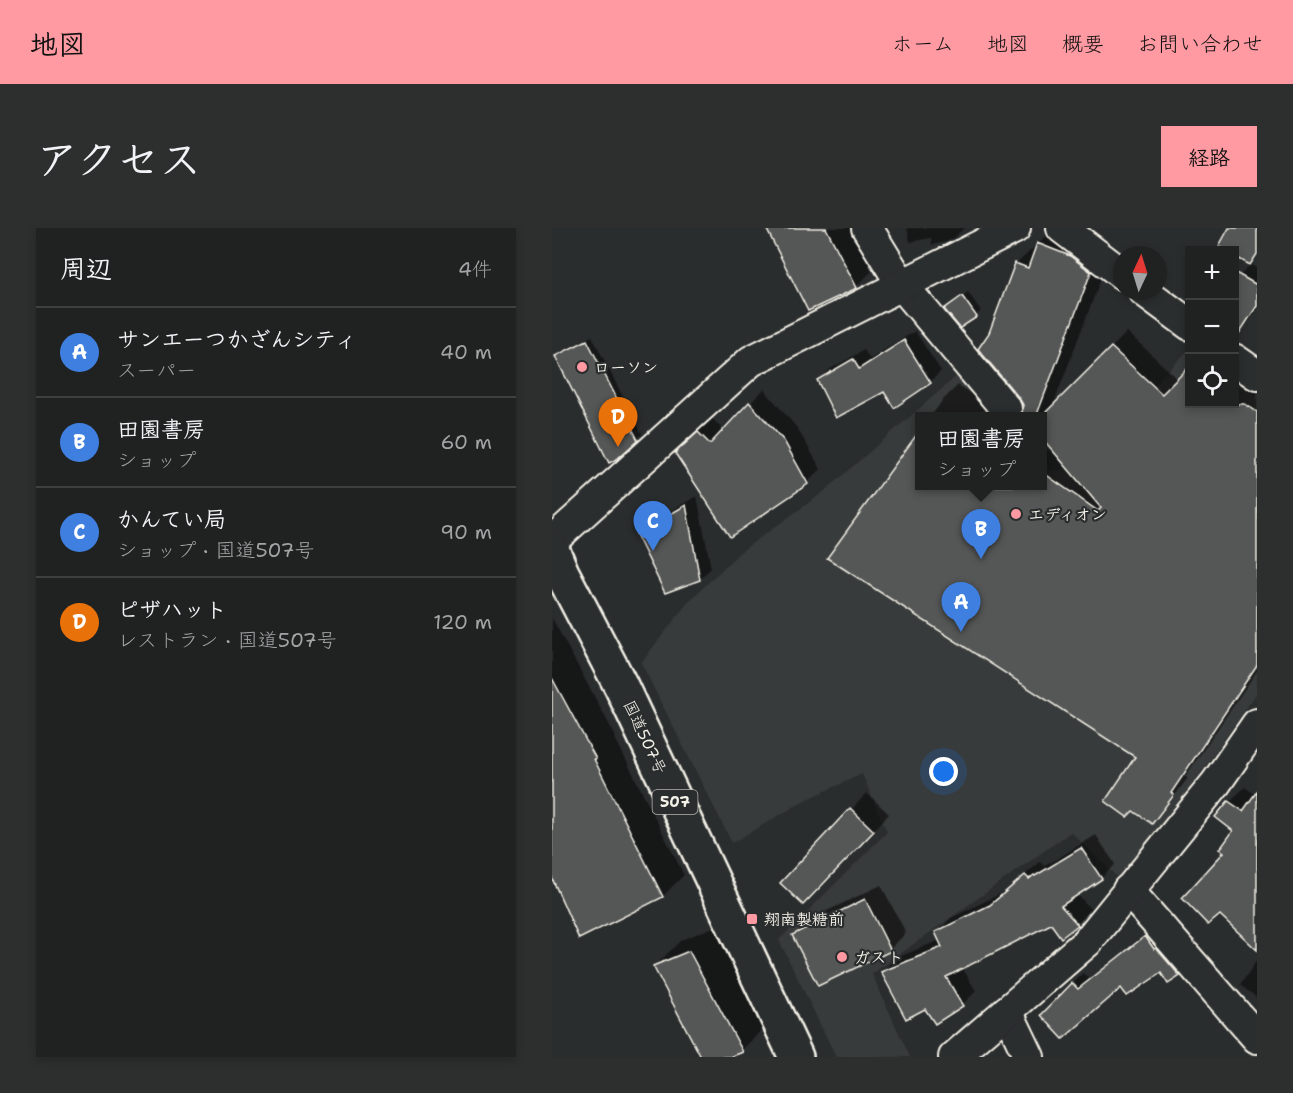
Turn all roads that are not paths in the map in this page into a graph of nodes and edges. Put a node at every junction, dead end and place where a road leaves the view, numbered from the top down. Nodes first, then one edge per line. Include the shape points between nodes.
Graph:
1 (867, 228) edge
2 (1015, 228) edge
3 (1062, 228) edge
4 (1113, 267) edge
5 (902, 285) junction
6 (1156, 300) edge
7 (1185, 321) edge
8 (1239, 362) edge
9 (1257, 375) edge
10 (1006, 410) dead end
11 (552, 541) edge
12 (556, 566) edge
13 (1257, 724) edge
14 (1128, 890) junction
15 (1007, 1011) junction
16 (1257, 1038) edge
17 (795, 1057) edge
18 (954, 1057) edge
19 (1029, 1057) edge

1 - 5 street
2 - 5 street
3 - 4 street
5 - 10 street
5 - 11 street via 752,361
6 - 7 street
8 - 9 street
12 - 17 highway, 国道507号 / 507 via 621,686
13 - 14 street via 1216,783
14 - 15 street via 1087,942
14 - 16 street
15 - 18 street
15 - 19 street

